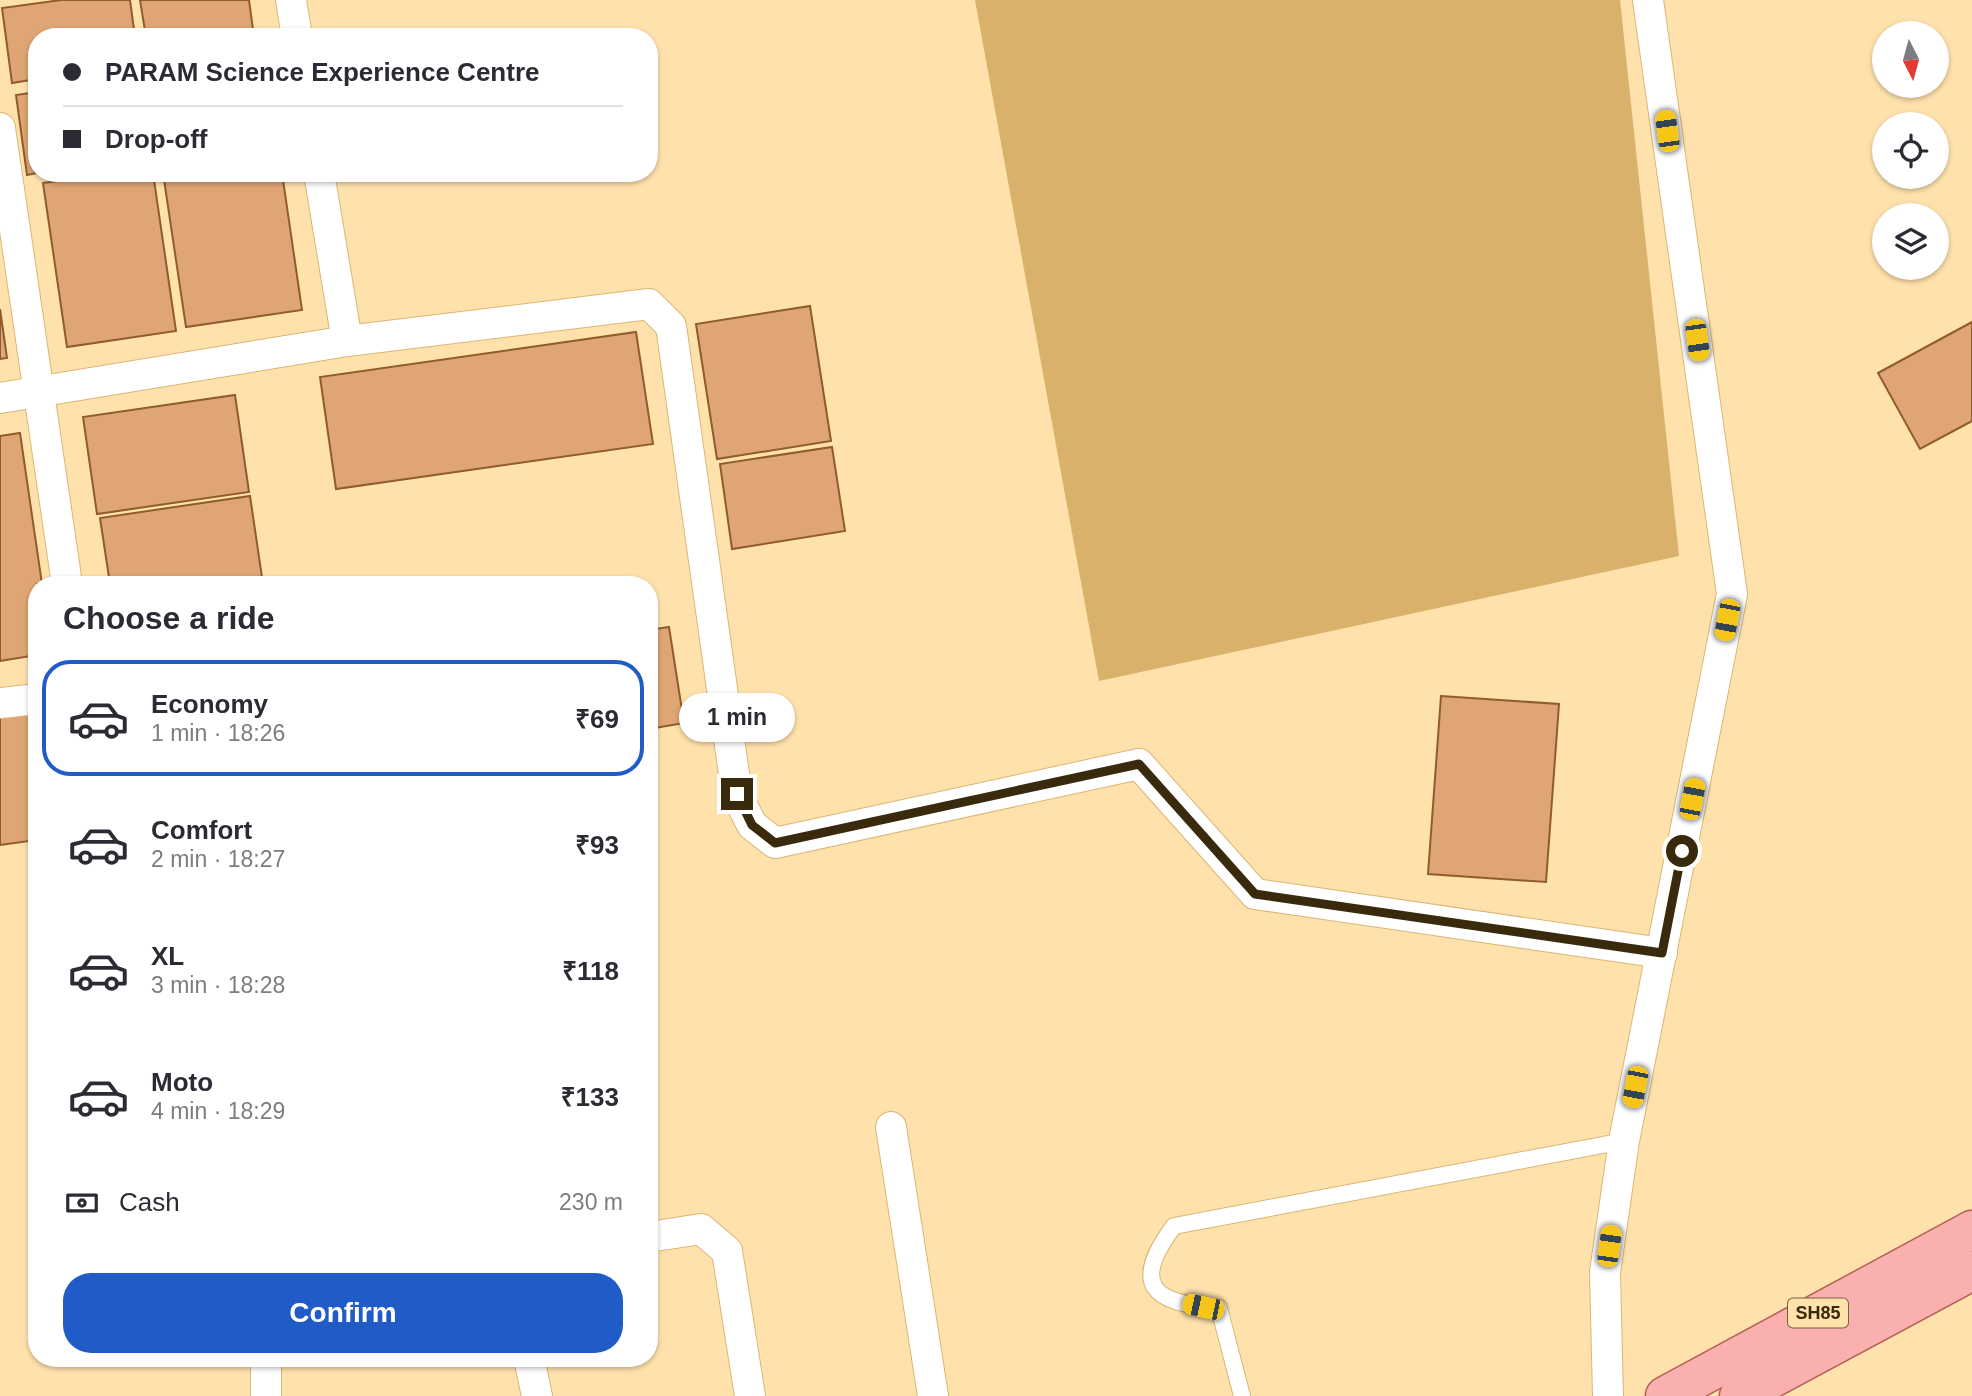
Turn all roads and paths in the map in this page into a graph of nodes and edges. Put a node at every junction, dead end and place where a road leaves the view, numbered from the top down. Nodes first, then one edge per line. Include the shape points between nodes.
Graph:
1 (291, 0) edge
2 (1648, 0) edge
3 (296, 28) edge
4 (0, 128) edge
5 (320, 182) edge
6 (347, 341) junction
7 (40, 392) junction
8 (0, 398) edge
9 (66, 576) edge
10 (28, 700) edge
11 (0, 703) edge
12 (1662, 953) junction
13 (891, 1127) dead end
14 (1624, 1141) junction
15 (1972, 1230) edge
16 (658, 1236) edge
17 (1972, 1270) edge
18 (266, 1367) edge
19 (531, 1367) edge
20 (266, 1396) edge
21 (537, 1396) edge
22 (750, 1396) edge
23 (933, 1396) edge
24 (1242, 1396) edge
25 (1608, 1396) edge
26 (1665, 1396) edge
27 (1739, 1396) edge

1 - 3 street
2 - 12 street via 1732,594
4 - 7 street
5 - 6 street
6 - 7 street
6 - 12 street via 649,304 671,327 737,794 752,825 775,843 1139,764 1255,894
7 - 8 street
7 - 9 street
10 - 11 street
12 - 14 street
13 - 23 street
14 - 24 lane via 1174,1226 1150,1265 1153,1285 1167,1300 1219,1308
14 - 25 street via 1605,1272
15 - 26 main road, SH85
16 - 22 street via 701,1230 727,1251
17 - 27 main road, SH85
18 - 20 street
19 - 21 street

